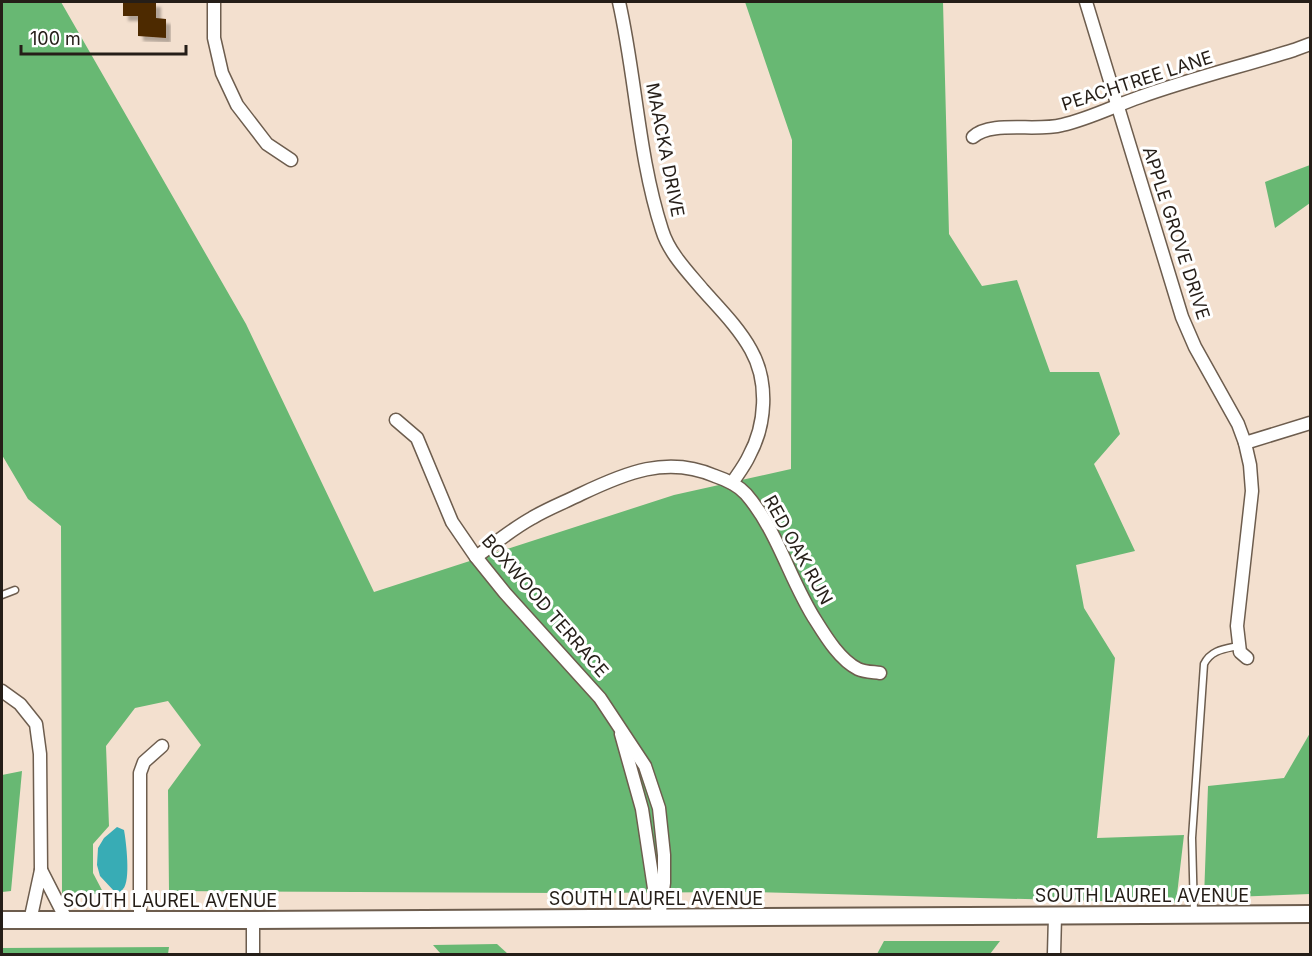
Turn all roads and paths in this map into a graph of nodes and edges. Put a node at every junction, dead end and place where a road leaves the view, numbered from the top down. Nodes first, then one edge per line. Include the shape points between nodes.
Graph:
1 (214, 2) edge
2 (619, 2) edge
3 (1086, 2) edge
4 (1311, 44) edge
5 (1117, 106) junction
6 (973, 136) dead end
7 (291, 160) dead end
8 (396, 420) dead end
9 (1311, 423) edge
10 (1245, 443) junction
11 (732, 483) junction
12 (476, 557) junction
13 (15, 590) dead end
14 (2, 595) edge
15 (1238, 646) junction
16 (1247, 658) dead end
17 (880, 673) dead end
18 (2, 691) edge
19 (162, 746) dead end
20 (41, 870) junction
21 (1311, 914) edge
22 (1194, 915) junction
23 (1055, 916) junction
24 (659, 918) junction
25 (2, 920) edge
26 (30, 921) junction
27 (67, 921) junction
28 (140, 921) junction
29 (253, 921) junction
30 (253, 954) edge
31 (1054, 954) edge

1 - 7 street via 214,38 222,74 237,105 267,144
2 - 11 street, MAACKA DRIVE via 663,233 679,262 753,352 762,384 764,402 758,434
3 - 5 street, APPLE GROVE DRIVE
4 - 5 street, PEACHTREE LANE
5 - 6 street, PEACHTREE LANE via 1061,126 982,129
5 - 10 street, APPLE GROVE DRIVE via 1182,317
8 - 12 street, BOXWOOD TERRACE via 417,438 452,522
9 - 10 street
10 - 15 street, APPLE GROVE DRIVE via 1252,491
11 - 12 street, RED OAK RUN via 687,467 655,467 621,475 530,518
11 - 17 street, RED OAK RUN via 745,493 768,527 795,586 825,635 858,669
12 - 24 street, BOXWOOD TERRACE via 617,722 642,809
13 - 14 lane
15 - 16 street
15 - 22 lane via 1211,654 1204,664 1192,838
18 - 20 street via 20,704 36,724 40,753
19 - 28 street via 144,762 140,773
20 - 26 street
20 - 27 street
21 - 22 main road, SOUTH LAUREL AVENUE
22 - 23 main road, SOUTH LAUREL AVENUE
23 - 24 main road, SOUTH LAUREL AVENUE
23 - 31 street
24 - 29 main road, SOUTH LAUREL AVENUE
25 - 26 main road, SOUTH LAUREL AVENUE
26 - 27 main road, SOUTH LAUREL AVENUE
27 - 28 main road, SOUTH LAUREL AVENUE
28 - 29 main road, SOUTH LAUREL AVENUE
29 - 30 street

